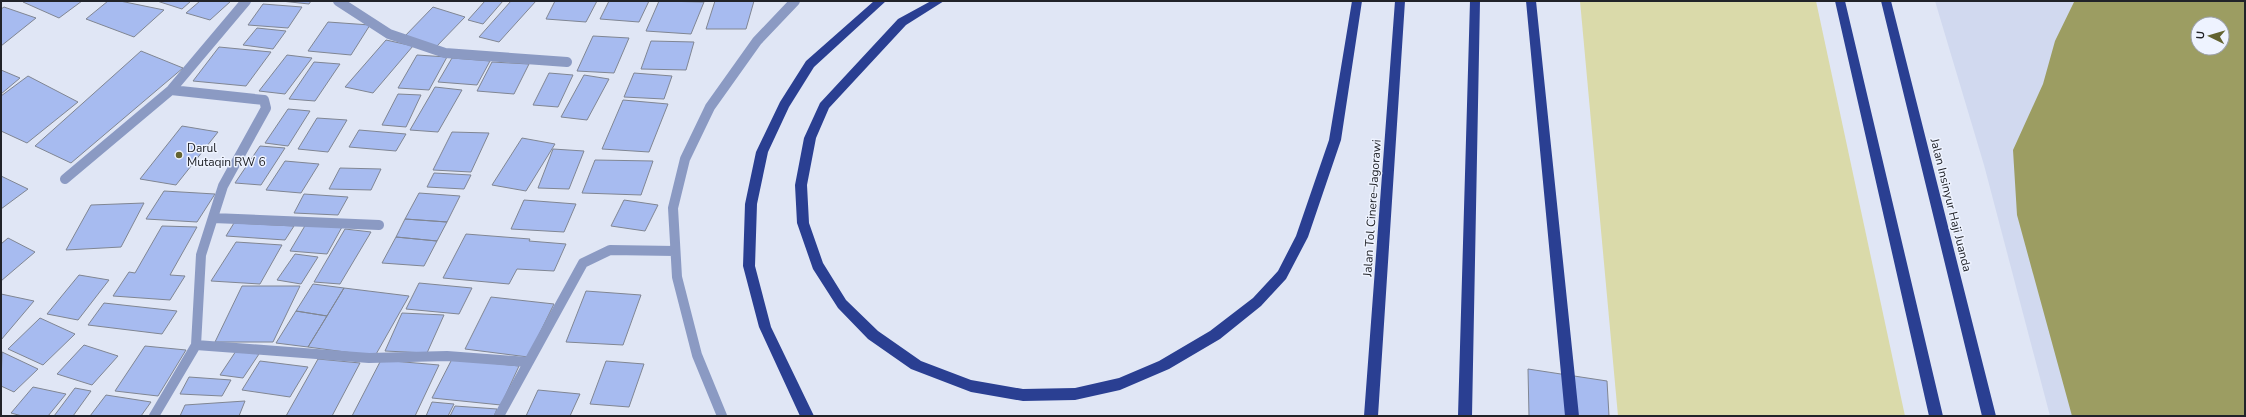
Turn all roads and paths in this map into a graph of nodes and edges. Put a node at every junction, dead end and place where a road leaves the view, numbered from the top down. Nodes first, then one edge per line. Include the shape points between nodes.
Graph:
1 (246, 1) edge
2 (338, 1) edge
3 (795, 1) edge
4 (881, 1) edge
5 (939, 1) edge
6 (1357, 1) edge
7 (1400, 1) edge
8 (1475, 1) edge
9 (1531, 1) edge
10 (1840, 1) edge
11 (1886, 1) edge
12 (567, 62) dead end
13 (171, 90) junction
14 (65, 179) dead end
15 (213, 218) junction
16 (379, 225) dead end
17 (675, 251) junction
18 (196, 345) junction
19 (528, 362) junction
20 (154, 416) edge
21 (499, 416) edge
22 (722, 416) edge
23 (807, 416) edge
24 (1371, 416) edge
25 (1465, 416) edge
26 (1572, 416) edge
27 (1936, 416) edge
28 (1989, 416) edge

1 - 13 street
2 - 12 street via 389,34 445,53
3 - 17 street via 757,41 710,107 685,159 673,208
4 - 23 highway via 810,64 784,105 762,152 751,204 749,266 764,327
5 - 6 highway via 902,22 824,106 810,138 801,185 803,223 817,265 842,304 873,335 916,365 971,386 1023,395 1075,394 1120,384 1164,365 1215,334 1257,302 1282,275 1302,237 1335,140
7 - 24 highway, Jalan Tol Cinere–Jagorawi
8 - 25 highway
9 - 26 highway
10 - 27 highway
11 - 28 highway, Jalan Insinyur Haji Juanda
13 - 14 street
13 - 15 street via 264,100 266,103 266,108 223,186
15 - 16 street
15 - 18 street via 201,255
17 - 19 street via 610,250 583,263
17 - 22 street via 677,277 697,355
18 - 19 street via 369,358 448,356
18 - 20 street
19 - 21 street

